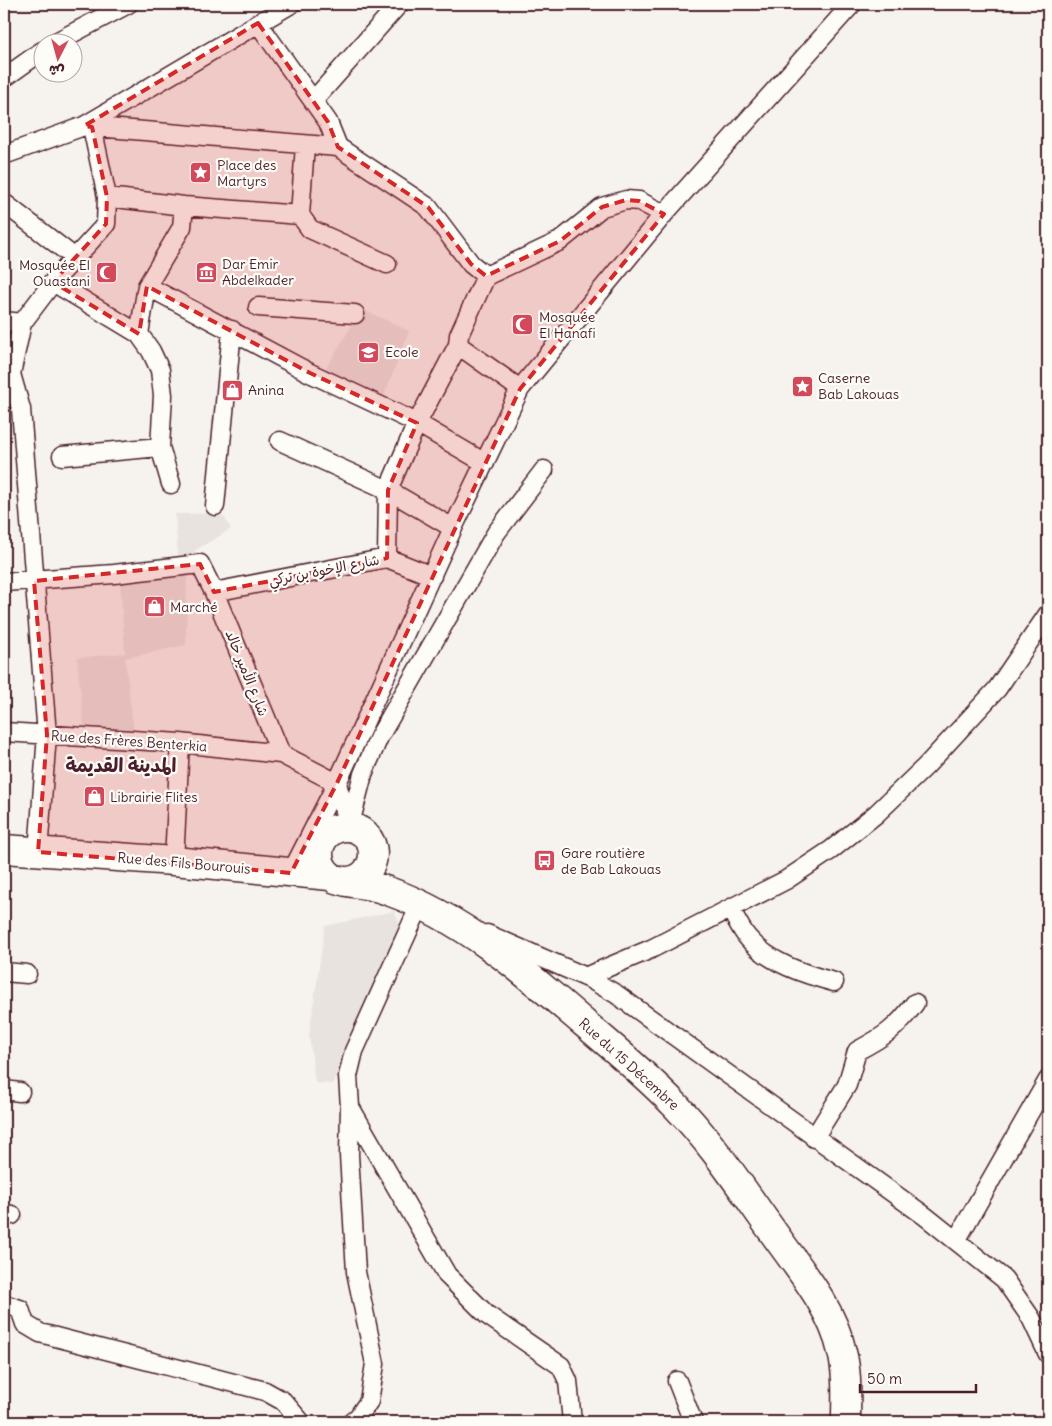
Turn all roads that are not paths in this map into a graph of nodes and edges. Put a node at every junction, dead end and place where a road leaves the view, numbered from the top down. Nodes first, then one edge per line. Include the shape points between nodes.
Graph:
1 (128, 4) edge
2 (291, 4) edge
3 (399, 4) edge
4 (852, 4) edge
5 (258, 23) junction
6 (75, 32) edge
7 (32, 58) edge
8 (4, 78) edge
9 (313, 101) junction
10 (88, 127) junction
11 (305, 145) junction
12 (338, 147) junction
13 (4, 155) edge
14 (108, 198) junction
15 (4, 203) edge
16 (184, 206) junction
17 (664, 214) junction
18 (300, 215) junction
19 (75, 258) junction
20 (387, 264) dead end
21 (486, 276) junction
22 (53, 282) junction
23 (147, 286) junction
24 (258, 307) dead end
25 (355, 314) dead end
26 (4, 321) edge
27 (22, 323) junction
28 (232, 330) junction
29 (139, 334) junction
30 (458, 345) junction
31 (7, 373) edge
32 (520, 389) junction
33 (417, 423) junction
34 (280, 441) dead end
35 (160, 447) junction
36 (62, 456) dead end
37 (485, 463) junction
38 (544, 470) dead end
39 (171, 484) dead end
40 (388, 490) junction
41 (215, 506) dead end
42 (453, 528) junction
43 (388, 558) junction
44 (432, 576) junction
45 (34, 581) junction
46 (4, 582) edge
47 (214, 592) junction
48 (1048, 614) edge
49 (4, 732) edge
50 (47, 735) junction
51 (180, 743) junction
52 (281, 754) junction
53 (337, 783) junction
54 (349, 827) junction
55 (371, 844) junction
56 (4, 849) edge
57 (38, 852) junction
58 (174, 861) junction
59 (291, 873) junction
60 (338, 879) junction
61 (420, 905) junction
62 (730, 909) junction
63 (4, 972) edge
64 (27, 974) dead end
65 (586, 976) junction
66 (834, 982) dead end
67 (916, 1003) dead end
68 (1048, 1080) edge
69 (350, 1107) junction
70 (814, 1138) junction
71 (956, 1241) junction
72 (4, 1304) edge
73 (1042, 1330) edge
74 (1048, 1354) edge
75 (677, 1381) dead end
76 (284, 1401) junction
77 (301, 1422) edge
78 (314, 1422) edge
79 (352, 1422) edge
80 (572, 1422) edge
81 (693, 1422) edge
82 (846, 1422) edge

1 - 6 street
2 - 5 street
3 - 9 street
4 - 17 street
5 - 9 street
5 - 10 street
7 - 8 street
9 - 12 street via 328,122
10 - 11 street
10 - 13 street
10 - 14 street
11 - 12 street
11 - 18 street
12 - 21 street via 428,207 471,264
14 - 16 street
14 - 19 street via 106,224
15 - 19 street
16 - 18 street
16 - 23 street via 182,227
17 - 21 street via 640,201 626,200 602,208 560,241
17 - 32 street
18 - 20 street via 310,229
19 - 22 street
21 - 30 street via 459,335
22 - 27 street
22 - 29 street
23 - 28 street
23 - 29 street
24 - 25 street
26 - 27 street
27 - 31 street
28 - 33 street
28 - 41 street
29 - 35 street via 160,370
30 - 32 street
30 - 33 street
31 - 45 street via 21,409
32 - 37 street
33 - 37 street
33 - 40 street
34 - 40 street
35 - 36 street
35 - 39 street
37 - 42 street
38 - 54 street via 496,533 379,737 363,774
40 - 42 street
40 - 43 street
42 - 44 street
43 - 44 street, شارع الإخوة بن تركي
43 - 47 street, شارع الإخوة بن تركي
44 - 53 street
45 - 46 street
45 - 47 street, شارع الأمير خالد via 200,564
45 - 50 street
47 - 52 street, شارع الأمير خالد
48 - 62 street via 997,689 926,766 876,814 786,880
49 - 50 street, Rue des Frères Benterkia
50 - 51 street, Rue des Frères Benterkia
50 - 57 street
51 - 52 street, Rue des Frères Benterkia
51 - 58 street
52 - 53 street, Rue des Frères Benterkia
53 - 54 street
53 - 59 street
54 - 55 main road via 362,832
54 - 60 main road via 332,831 321,845 320,862
55 - 60 main road via 373,861 369,869 355,880
55 - 61 main road
56 - 57 main road, Rue des Fils Bourouis
57 - 58 main road, Rue des Fils Bourouis
58 - 59 main road, Rue des Fils Bourouis
59 - 60 main road, Rue des Fils Bourouis
60 - 61 main road, Rue du 15 Décembre via 386,890
61 - 65 street
61 - 69 street via 354,1050 348,1076
61 - 82 main road, Rue du 15 Décembre via 477,938 535,981 642,1072 720,1158 812,1286 831,1320 842,1352
62 - 65 street via 651,949
62 - 66 street via 748,938 759,948 796,971
63 - 64 street
65 - 70 street via 616,994
67 - 70 street via 886,1036 856,1051 847,1085
68 - 71 street
69 - 79 street via 349,1155 356,1272 374,1364 369,1401
69 - 80 street via 447,1275 487,1315 561,1366 568,1382
70 - 71 street
71 - 73 street via 1004,1279
72 - 76 street via 20,1310 25,1324 40,1333 237,1382
73 - 74 street
75 - 81 street
76 - 77 street
76 - 78 street

